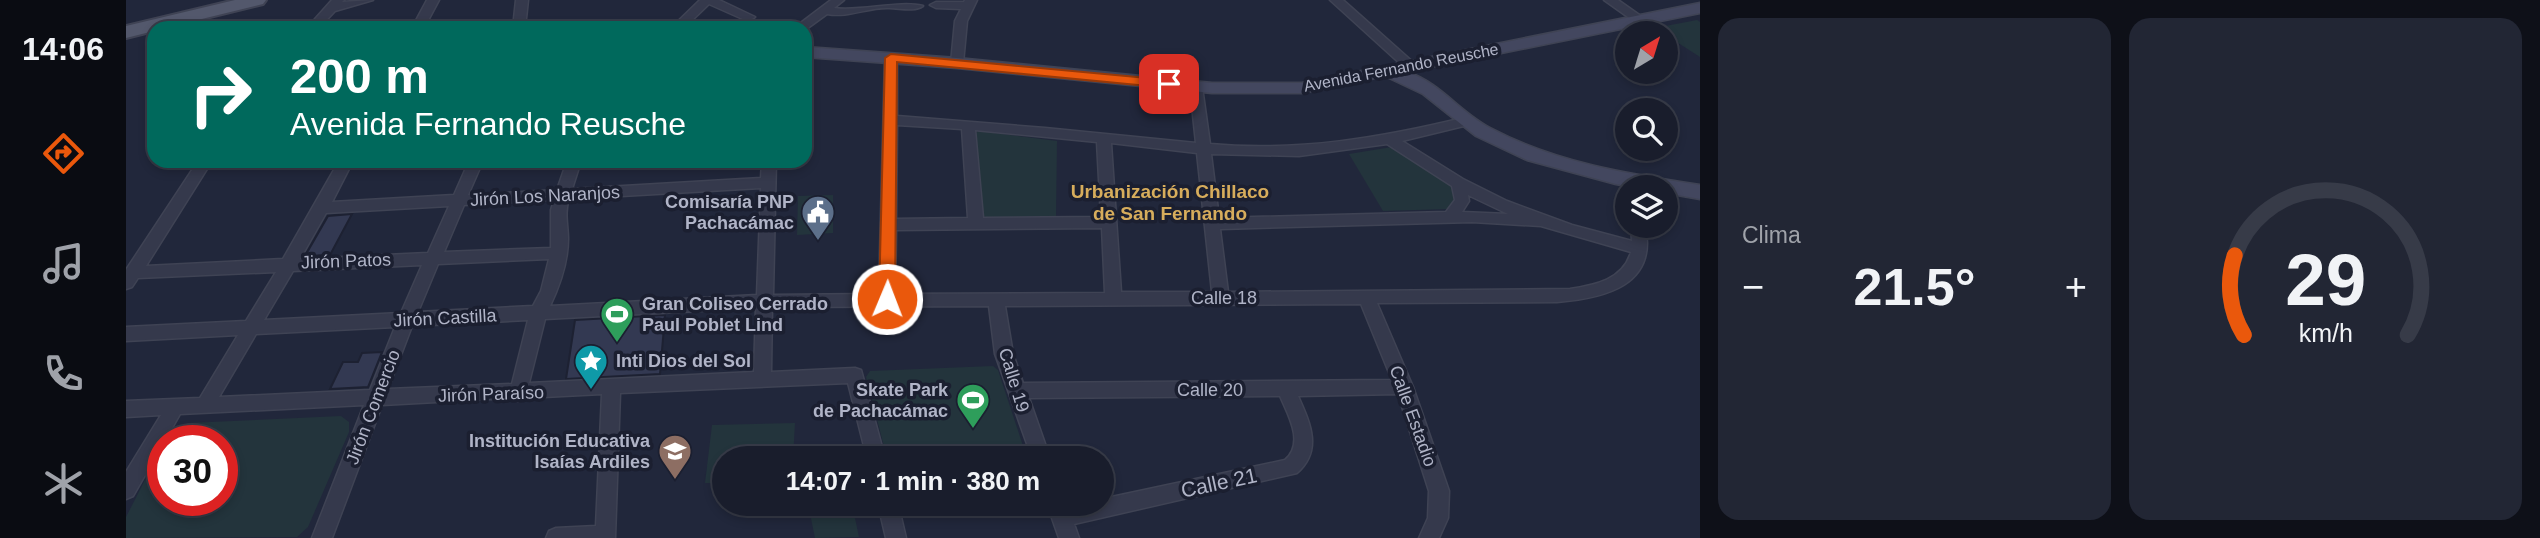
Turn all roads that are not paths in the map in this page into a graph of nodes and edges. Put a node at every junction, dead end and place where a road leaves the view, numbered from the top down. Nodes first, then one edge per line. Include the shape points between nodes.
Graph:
1 (257, 0) edge
2 (276, 0) edge
3 (367, 0) edge
4 (433, 0) edge
5 (522, 0) edge
6 (708, 0) edge
7 (838, 0) edge
8 (1336, 0) edge
9 (1610, 0) edge
10 (969, 3) edge
11 (335, 4) edge
12 (936, 5) dead end
13 (917, 6) dead end
14 (1700, 8) edge
15 (824, 10) junction
16 (749, 17) dead end
17 (1639, 19) junction
18 (176, 21) edge
19 (190, 21) edge
20 (319, 21) edge
21 (422, 21) edge
22 (520, 21) edge
23 (685, 21) edge
24 (809, 21) edge
25 (147, 29) edge
26 (147, 31) edge
27 (126, 34) edge
28 (812, 52) edge
29 (891, 58) junction
30 (1430, 62) junction
31 (957, 63) junction
32 (1410, 66) junction
33 (1384, 72) junction
34 (1196, 87) junction
35 (1437, 93) junction
36 (890, 120) junction
37 (1467, 121) junction
38 (968, 125) junction
39 (1104, 138) junction
40 (1390, 139) junction
41 (1203, 150) junction
42 (200, 168) edge
43 (342, 168) edge
44 (473, 168) edge
45 (572, 168) edge
46 (769, 168) edge
47 (1615, 179) edge
48 (768, 184) junction
49 (1460, 184) junction
50 (1678, 189) edge
51 (1700, 192) edge
52 (563, 195) junction
53 (459, 200) junction
54 (322, 208) junction
55 (1450, 218) junction
56 (1542, 221) junction
57 (1109, 222) junction
58 (976, 224) junction
59 (1212, 224) junction
60 (888, 225) junction
61 (1639, 238) edge
62 (1640, 248) junction
63 (558, 253) junction
64 (433, 258) junction
65 (287, 264) junction
66 (130, 277) edge
67 (1366, 296) junction
68 (1113, 297) junction
69 (1221, 298) junction
70 (887, 299) junction
71 (996, 299) junction
72 (764, 301) junction
73 (538, 314) junction
74 (406, 320) junction
75 (250, 328) junction
76 (126, 334) edge
77 (762, 380) junction
78 (1404, 387) junction
79 (611, 388) junction
80 (1286, 389) junction
81 (1016, 390) junction
82 (518, 393) junction
83 (375, 399) junction
84 (205, 405) junction
85 (175, 407) junction
86 (126, 409) edge
87 (873, 446) edge
88 (1037, 446) edge
89 (126, 490) edge
90 (1114, 501) edge
91 (890, 516) edge
92 (1061, 516) edge
93 (605, 536) edge
94 (322, 538) edge
95 (556, 538) edge
96 (896, 538) edge
97 (1069, 538) edge
98 (1429, 538) edge

1 - 18 main road
2 - 19 main road
3 - 11 street
4 - 21 street
5 - 22 street
6 - 16 street
6 - 23 street
7 - 15 street
8 - 32 street
9 - 17 street
10 - 12 street
10 - 31 street via 961,21
11 - 20 street
13 - 15 street via 878,4 842,13
14 - 17 street, Avenida Fernando Reusche
15 - 24 street
17 - 30 street, Avenida Fernando Reusche
25 - 27 main road
26 - 27 main road
28 - 29 street, Avenida Fernando Reusche
29 - 31 street, Avenida Fernando Reusche
29 - 36 street
30 - 32 street, Avenida Fernando Reusche
30 - 35 street via 1428,76
31 - 34 street, Avenida Fernando Reusche
32 - 33 street, Avenida Fernando Reusche
33 - 34 street, Avenida Fernando Reusche via 1301,88
33 - 35 street
34 - 41 street
35 - 37 street
36 - 38 street
36 - 60 street
37 - 40 street
37 - 47 street via 1539,158
38 - 39 street
38 - 58 street
39 - 41 street
39 - 57 street
40 - 41 street via 1300,151
40 - 49 street
41 - 59 street
42 - 66 street
43 - 54 street
44 - 53 street, Jirón Comercio
45 - 52 street
46 - 48 street
48 - 52 street, Jirón Los Naranjos
48 - 72 street
49 - 55 street via 1462,201
49 - 56 street
50 - 51 street
52 - 53 street, Jirón Los Naranjos
52 - 63 street via 558,210
53 - 54 street, Jirón Los Naranjos
53 - 64 street, Jirón Comercio
54 - 65 street
55 - 56 street
55 - 59 street
56 - 62 street
57 - 58 street
57 - 68 street
58 - 60 street
59 - 69 street
60 - 70 street
61 - 62 street
62 - 67 street, Calle 18 via 1619,281 1598,292
63 - 64 street, Jirón Patos
63 - 73 street
64 - 65 street, Jirón Patos
64 - 74 street, Jirón Comercio
65 - 66 street, Jirón Patos
65 - 75 street
67 - 69 street, Calle 18
67 - 78 street, Calle Estadio
68 - 69 street, Calle 18
68 - 71 street, Calle 18
70 - 71 street, Calle 18
70 - 72 street, Calle 18
71 - 81 street, Calle 19 via 1004,354
72 - 73 street, Jirón Castilla
72 - 77 street
73 - 74 street, Jirón Castilla
73 - 82 street
74 - 75 street, Jirón Castilla
74 - 83 street, Jirón Comercio
75 - 76 street, Jirón Castilla
75 - 84 street
77 - 79 street, Jirón Paraíso
77 - 87 street, Jirón Paraíso via 855,375
78 - 80 street, Calle 20
78 - 98 street, Calle Estadio via 1440,491 1438,518
79 - 82 street, Jirón Paraíso
79 - 93 street
80 - 81 street, Calle 20
80 - 90 street, Calle 21 via 1304,437 1302,460 1290,467
81 - 88 street, Calle 19
82 - 83 street, Jirón Paraíso
83 - 84 street, Jirón Paraíso
83 - 94 street, Jirón Comercio
84 - 85 street, Jirón Paraíso
85 - 86 street, Jirón Paraíso
85 - 89 street
91 - 96 street
92 - 97 street
93 - 95 street

